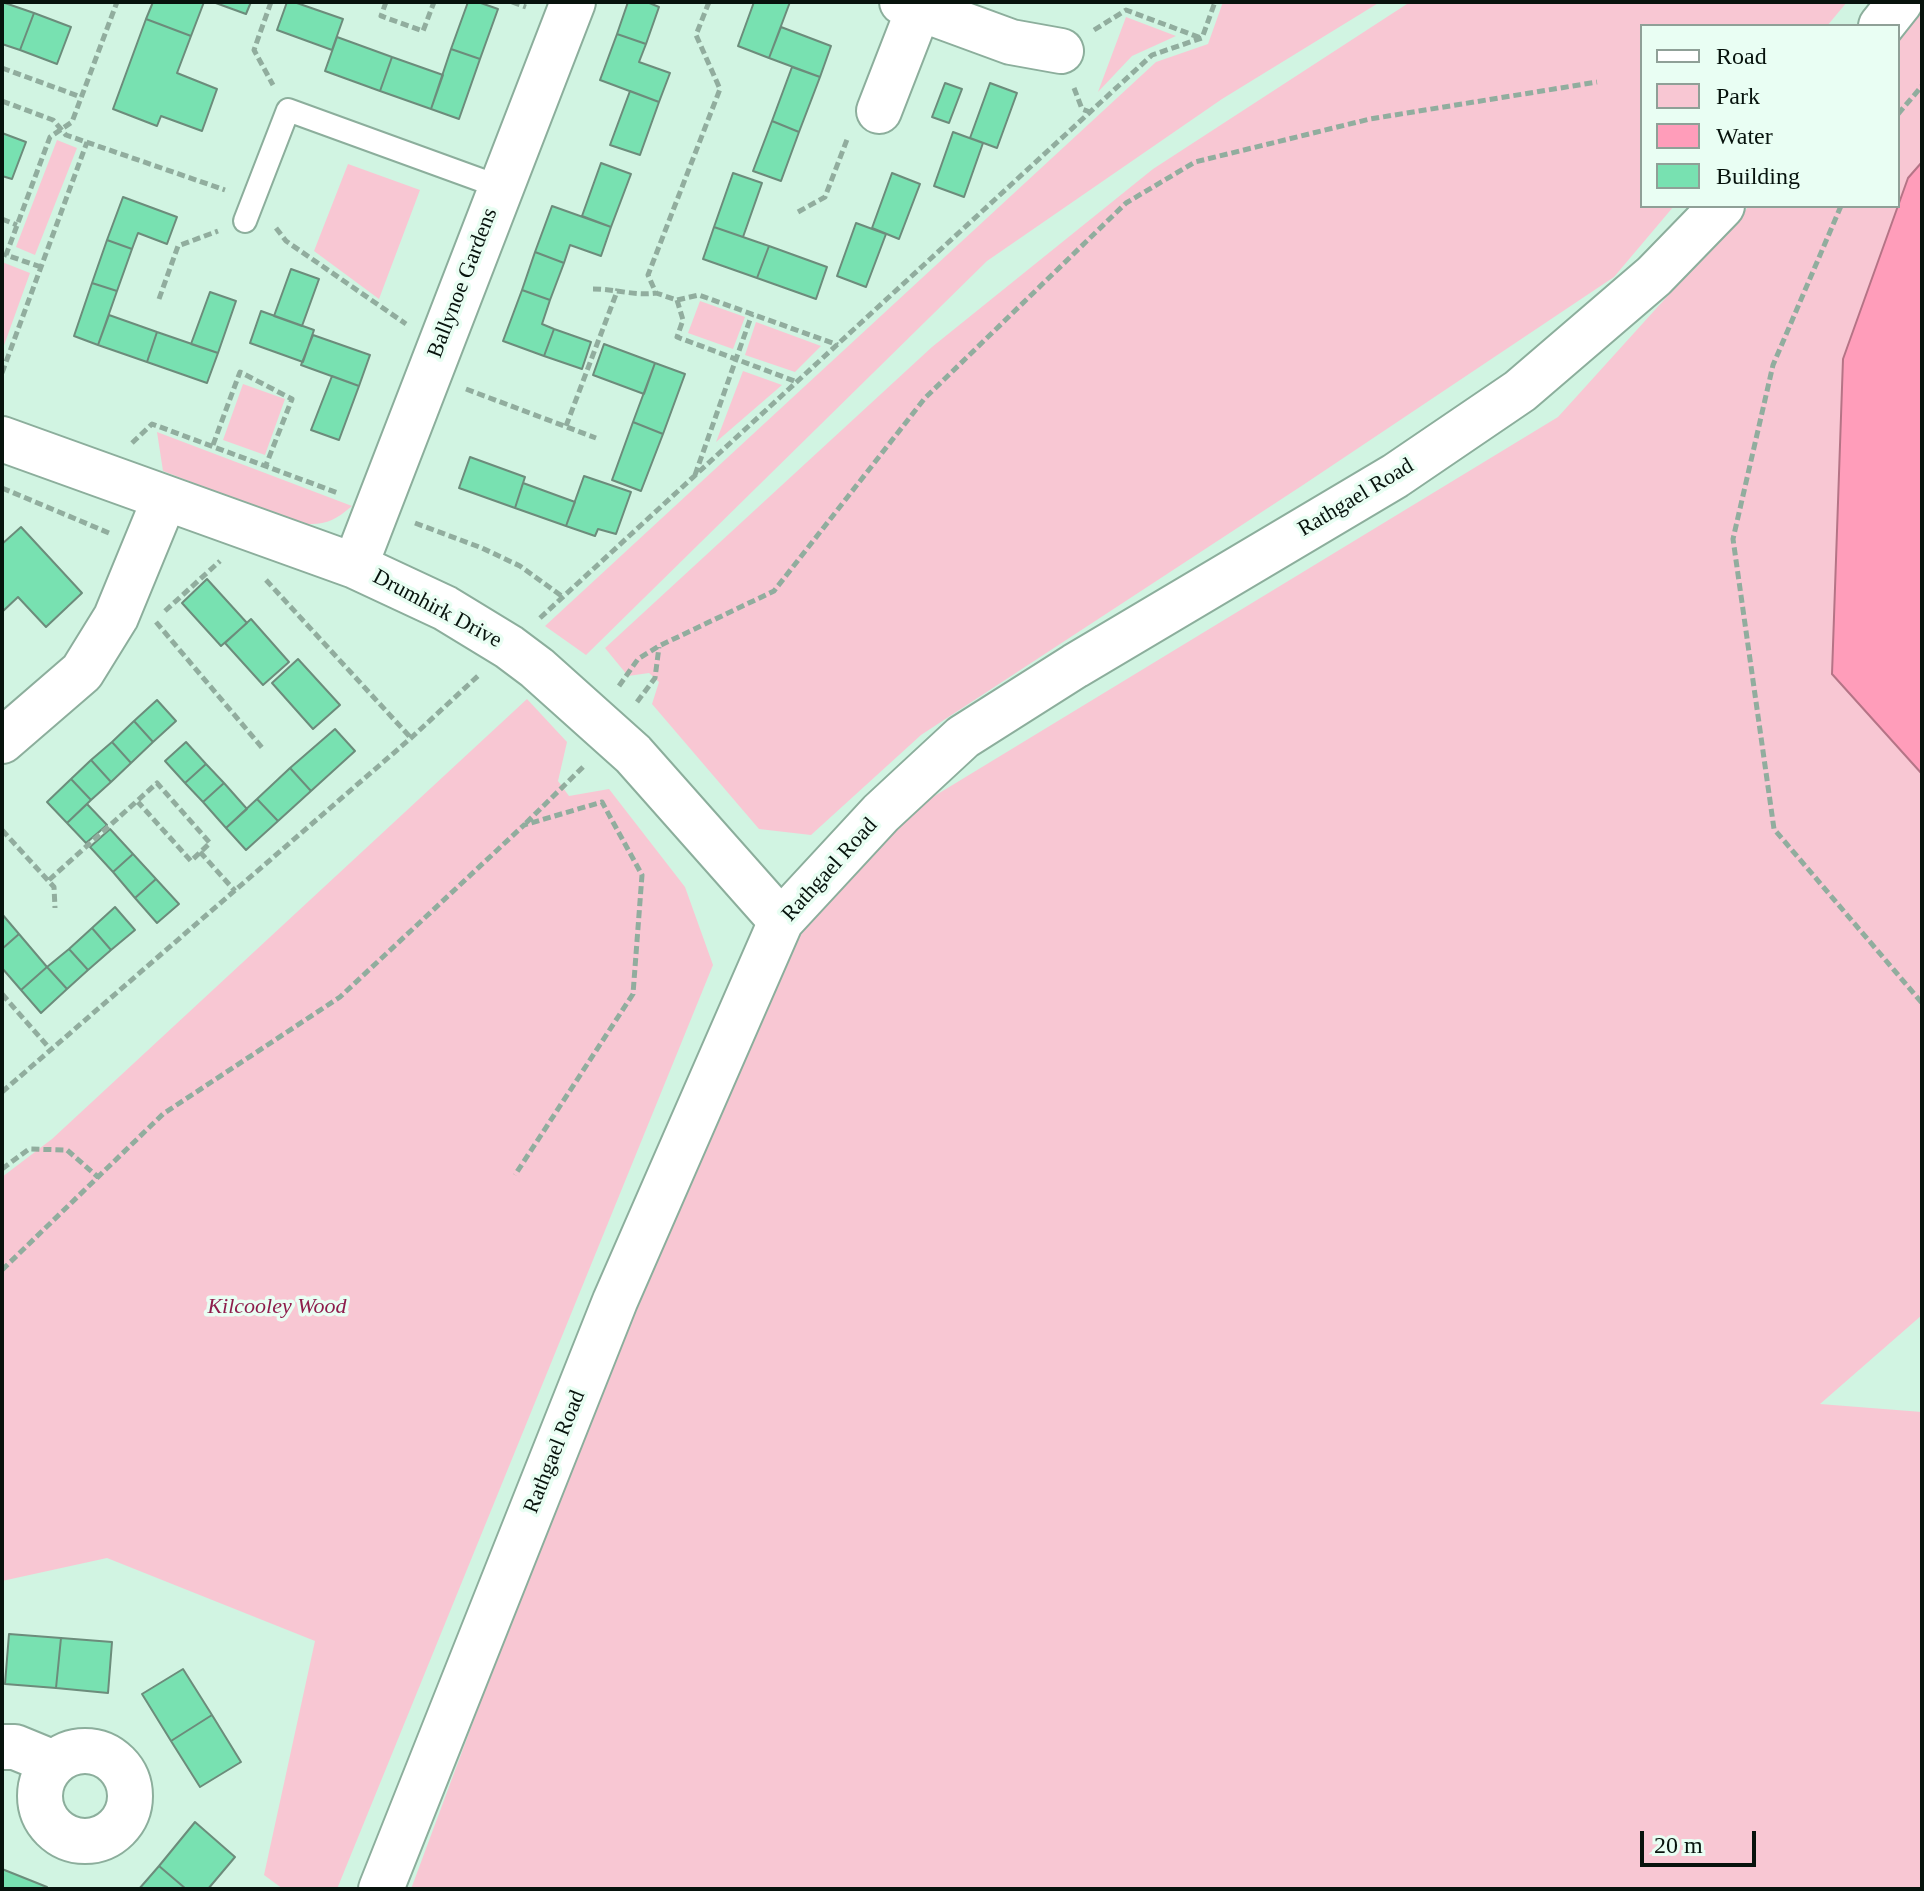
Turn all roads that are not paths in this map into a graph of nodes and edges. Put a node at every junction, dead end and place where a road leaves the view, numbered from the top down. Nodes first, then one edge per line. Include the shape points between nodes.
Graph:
1 (573, 2) edge
2 (1900, 2) edge
3 (910, 5) edge
4 (1883, 24) edge
5 (1061, 51) road end
6 (879, 111) road end
7 (500, 187) junction
8 (1720, 208) edge
9 (250, 210) road end
10 (2, 439) edge
11 (165, 498) junction
12 (355, 566) junction
13 (2, 741) edge
14 (781, 921) junction
15 (2, 1747) edge
16 (54, 1763) dead end
17 (381, 1889) edge

1 - 7 street, Ballynoe Gardens
2 - 4 street
3 - 5 street via 1011,42
3 - 6 street
7 - 9 lane via 288,110
7 - 12 street, Ballynoe Gardens
8 - 14 street, Rathgael Road via 1654,276 1520,391 1395,476 963,737 881,813
10 - 11 street, Drumhirk Drive
11 - 12 street, Drumhirk Drive
11 - 13 street via 116,617 82,672
12 - 14 street, Drumhirk Drive via 445,608 509,647 592,716 633,754
14 - 17 street, Rathgael Road via 615,1301
15 - 16 street

